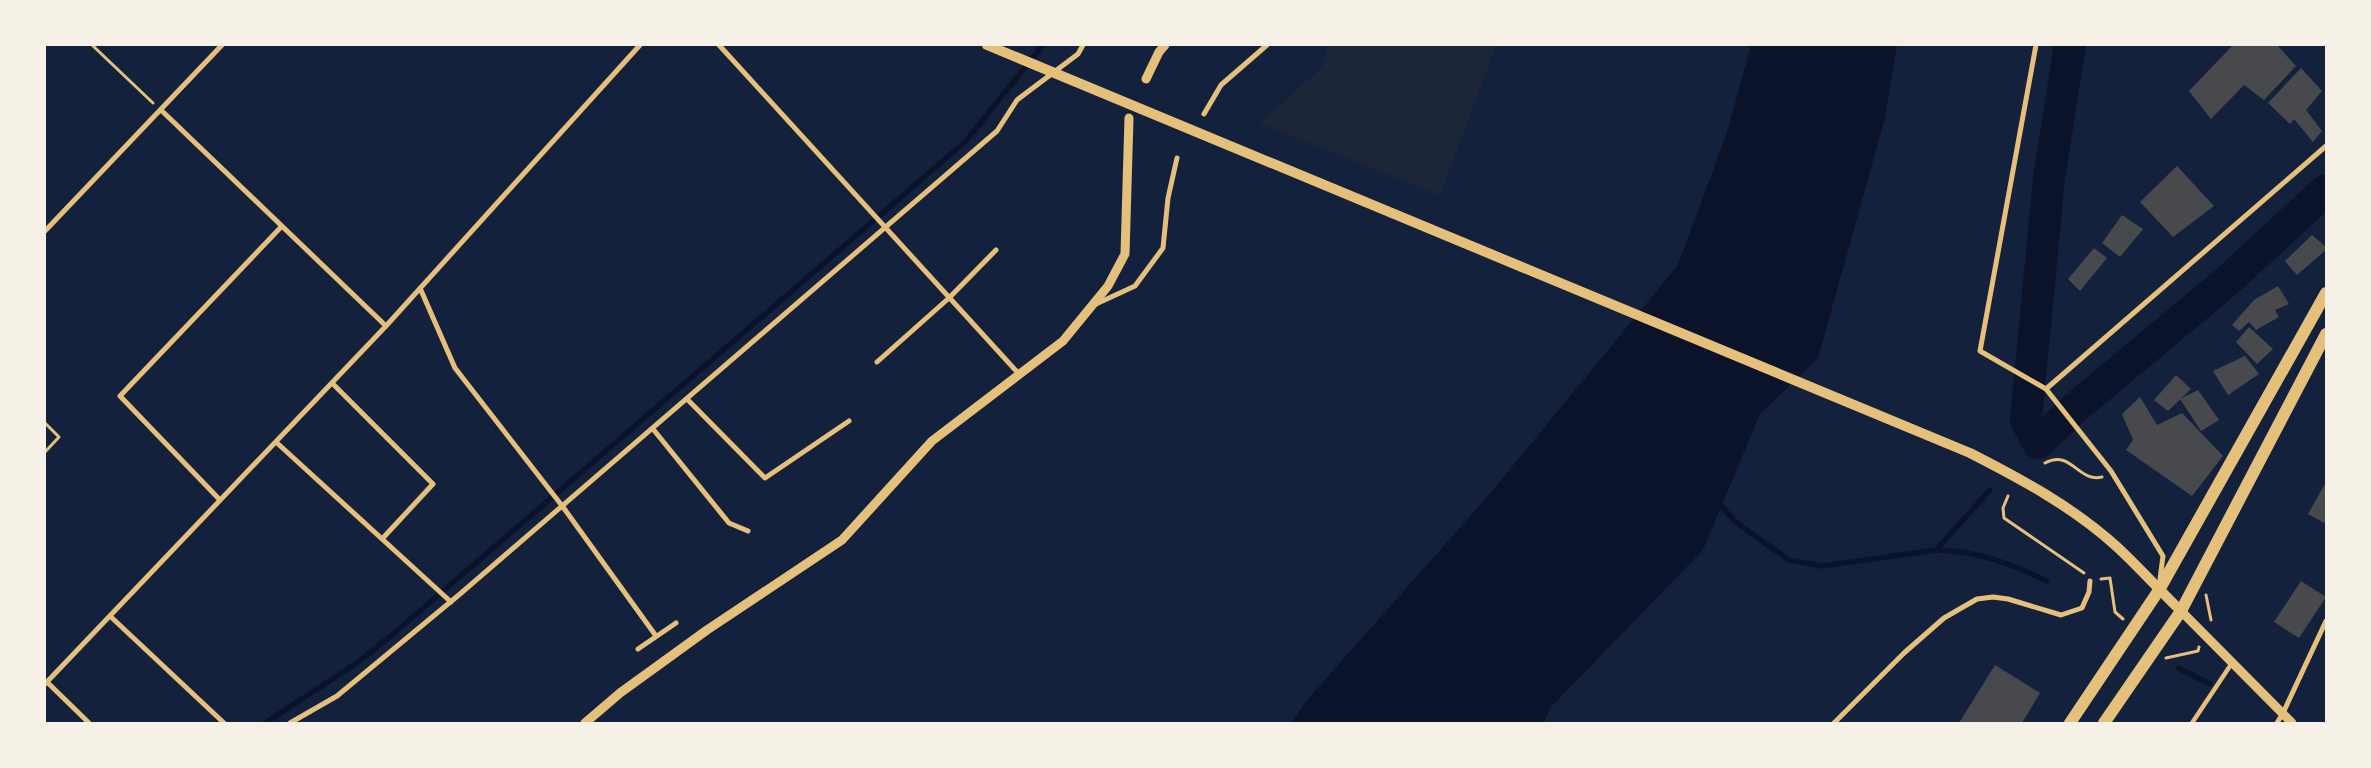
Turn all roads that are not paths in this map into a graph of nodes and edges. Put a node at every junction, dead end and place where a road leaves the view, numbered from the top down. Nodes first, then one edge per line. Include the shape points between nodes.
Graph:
1 (222, 45) edge
2 (640, 45) edge
3 (719, 45) edge
4 (988, 45) edge
5 (1083, 45) edge
6 (1165, 45) edge
7 (1267, 45) edge
8 (2036, 45) edge
9 (1146, 79) dead end
10 (161, 110) junction
11 (1204, 114) dead end
12 (1129, 118) dead end
13 (2326, 146) edge
14 (1177, 158) dead end
15 (282, 226) junction
16 (884, 228) junction
17 (45, 231) edge
18 (996, 250) dead end
19 (420, 288) junction
20 (2326, 293) edge
21 (949, 298) junction
22 (1091, 307) junction
23 (386, 326) junction
24 (2326, 334) edge
25 (877, 362) dead end
26 (1019, 374) junction
27 (332, 383) junction
28 (2046, 389) junction
29 (687, 399) junction
30 (849, 421) dead end
31 (653, 429) junction
32 (276, 442) junction
33 (220, 500) junction
34 (563, 507) junction
35 (748, 531) dead end
36 (382, 539) junction
37 (2090, 581) road end
38 (2159, 590) junction
39 (451, 602) junction
40 (2181, 611) junction
41 (110, 616) junction
42 (2326, 620) edge
43 (676, 622) dead end
44 (656, 636) junction
45 (638, 648) dead end
46 (2232, 662) junction
47 (46, 683) edge
48 (2283, 713) junction
49 (89, 723) edge
50 (224, 723) edge
51 (290, 723) edge
52 (585, 723) edge
53 (1834, 723) edge
54 (2070, 723) edge
55 (2104, 723) edge
56 (2192, 723) edge
57 (2277, 723) edge
58 (2292, 723) edge

1 - 10 street
2 - 19 street
3 - 16 street
4 - 38 main road via 1928,434 2015,475 2050,497 2115,546
5 - 16 street via 1078,54 1017,100 997,131
6 - 9 street
7 - 11 street via 1221,85
8 - 28 street via 1980,351
10 - 15 street
10 - 17 street
12 - 22 street via 1125,254 1108,286
13 - 28 street
14 - 22 street via 1168,198 1163,248 1135,286
15 - 23 street
15 - 33 street via 120,396
16 - 21 street
16 - 29 street
18 - 21 street
19 - 23 street
19 - 34 street via 455,368
20 - 38 highway
21 - 25 street
21 - 26 street
22 - 26 street via 1063,341
23 - 27 street
24 - 40 highway
26 - 52 street via 932,442 842,540 707,630 620,693
27 - 32 street
27 - 36 street via 433,484
28 - 38 street via 2111,472 2163,556
29 - 30 street via 765,478
29 - 31 street
31 - 34 street
31 - 35 street via 729,523
32 - 33 street
32 - 36 street
33 - 41 street
34 - 39 street
34 - 44 street
36 - 39 street
37 - 53 street via 2082,608 2061,616 1993,597 1977,599 1960,607 1904,653
38 - 40 main road
38 - 54 highway
39 - 51 street via 337,696
40 - 46 street
40 - 55 highway
41 - 47 street
41 - 50 street
42 - 48 street
43 - 44 street
44 - 45 street
46 - 48 street
46 - 56 street
47 - 49 street
48 - 57 street
48 - 58 street

